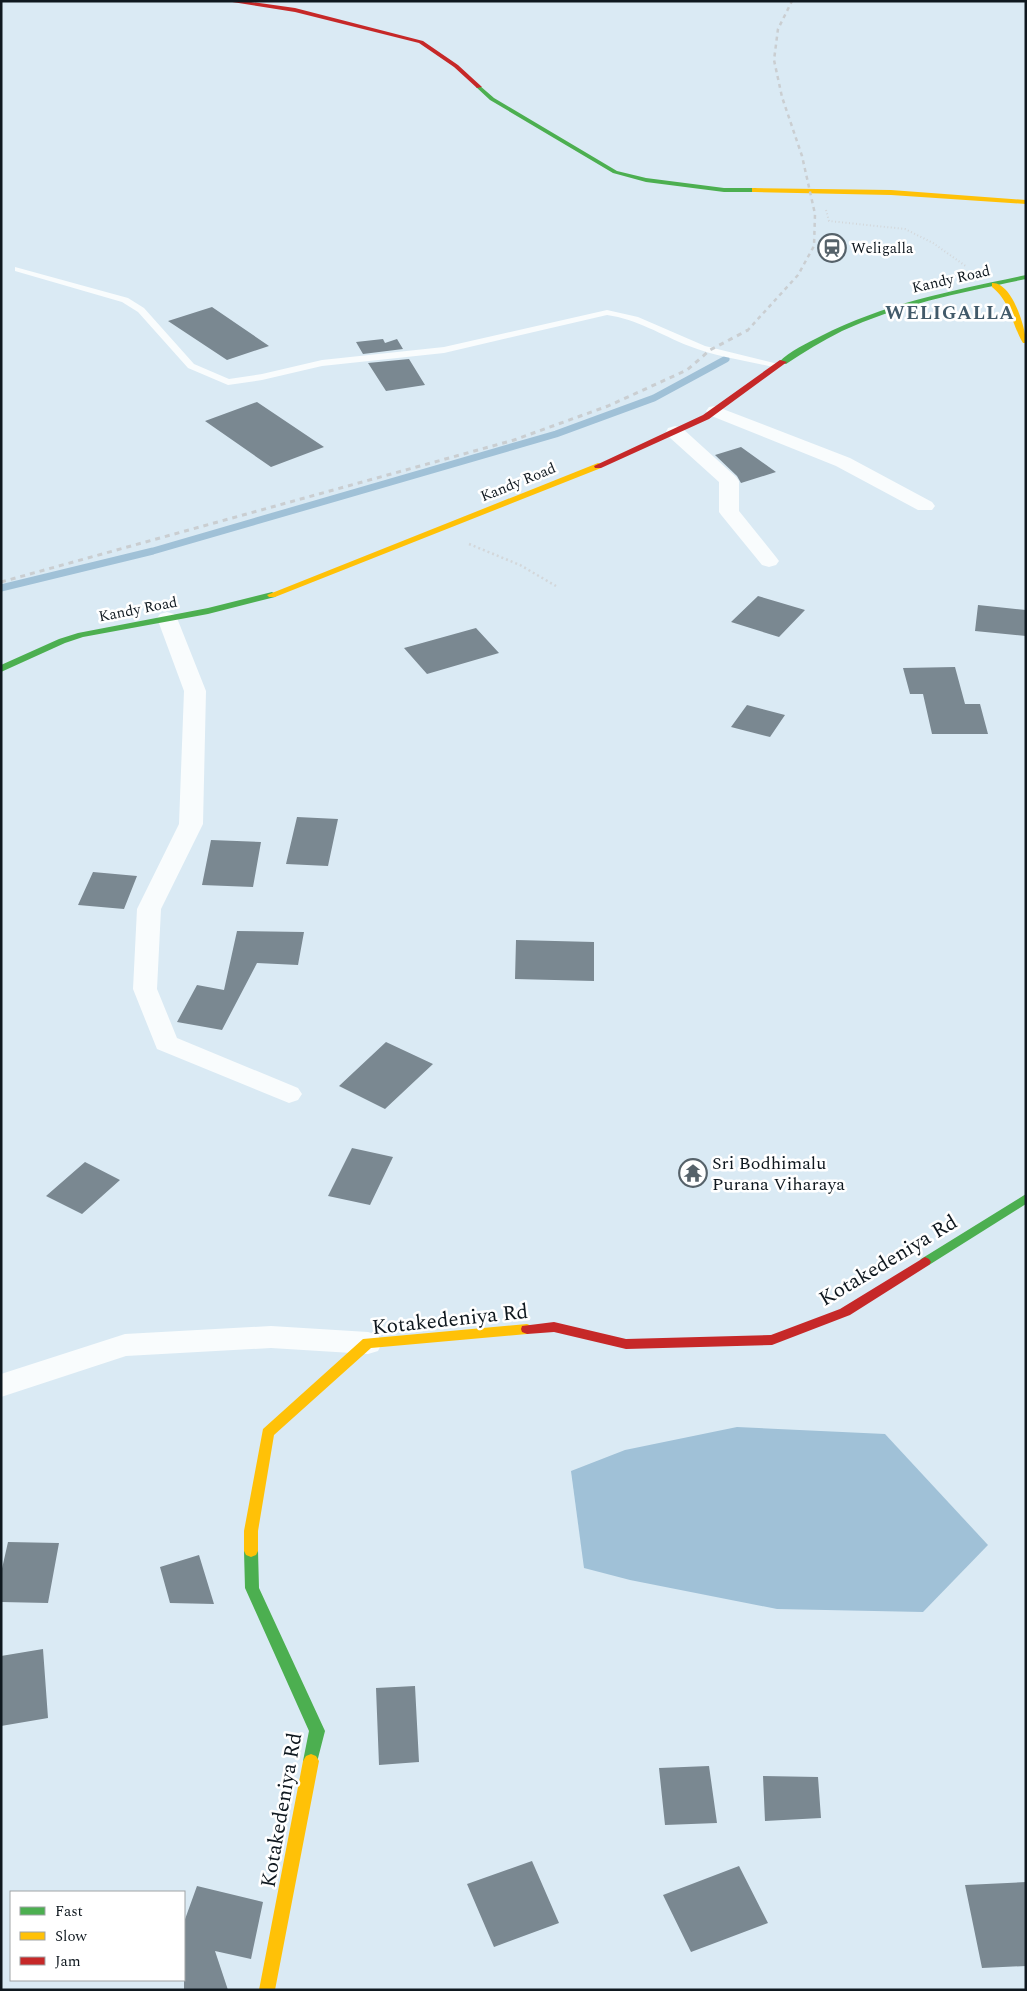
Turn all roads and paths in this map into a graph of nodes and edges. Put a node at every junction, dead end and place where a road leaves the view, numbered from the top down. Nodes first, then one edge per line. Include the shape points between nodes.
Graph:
1 (229, 1) edge
2 (820, 189) junction
3 (1026, 202) edge
4 (18, 269) dead end
5 (1026, 278) edge
6 (995, 285) junction
7 (1026, 341) edge
8 (778, 365) junction
9 (715, 411) junction
10 (675, 432) junction
11 (925, 506) dead end
12 (441, 530) junction
13 (769, 561) dead end
14 (556, 586) dead end
15 (167, 618) junction
16 (1, 669) edge
17 (289, 1094) dead end
18 (1026, 1198) edge
19 (368, 1343) junction
20 (1, 1386) edge
21 (266, 1990) edge

1 - 2 main road via 294,10 421,42 456,66 492,99 615,172 646,180 724,190
2 - 3 main road via 941,194
2 - 6 path via 829,221 905,229 933,243
4 - 8 lane via 126,300 141,310 191,366 228,382 322,363 444,350 576,321 589,314 636,317 692,344
5 - 6 main road, Kandy Road
6 - 7 main road via 1009,294 1020,333
6 - 8 main road, Kandy Road via 868,316 821,337
8 - 9 main road, Kandy Road
9 - 10 main road, Kandy Road
9 - 11 street via 843,462
10 - 12 main road, Kandy Road
10 - 13 street via 728,481 729,512
12 - 14 path via 520,565
12 - 15 main road, Kandy Road via 267,597
15 - 16 main road, Kandy Road via 62,641
15 - 17 street via 195,691 191,824 150,909 144,989 166,1042
18 - 19 main road, Kotakedeniya Rd via 845,1312 772,1340 626,1344 554,1327
19 - 20 street via 271,1337 125,1345
19 - 21 main road, Kotakedeniya Rd via 268,1433 251,1531 252,1588 317,1731

